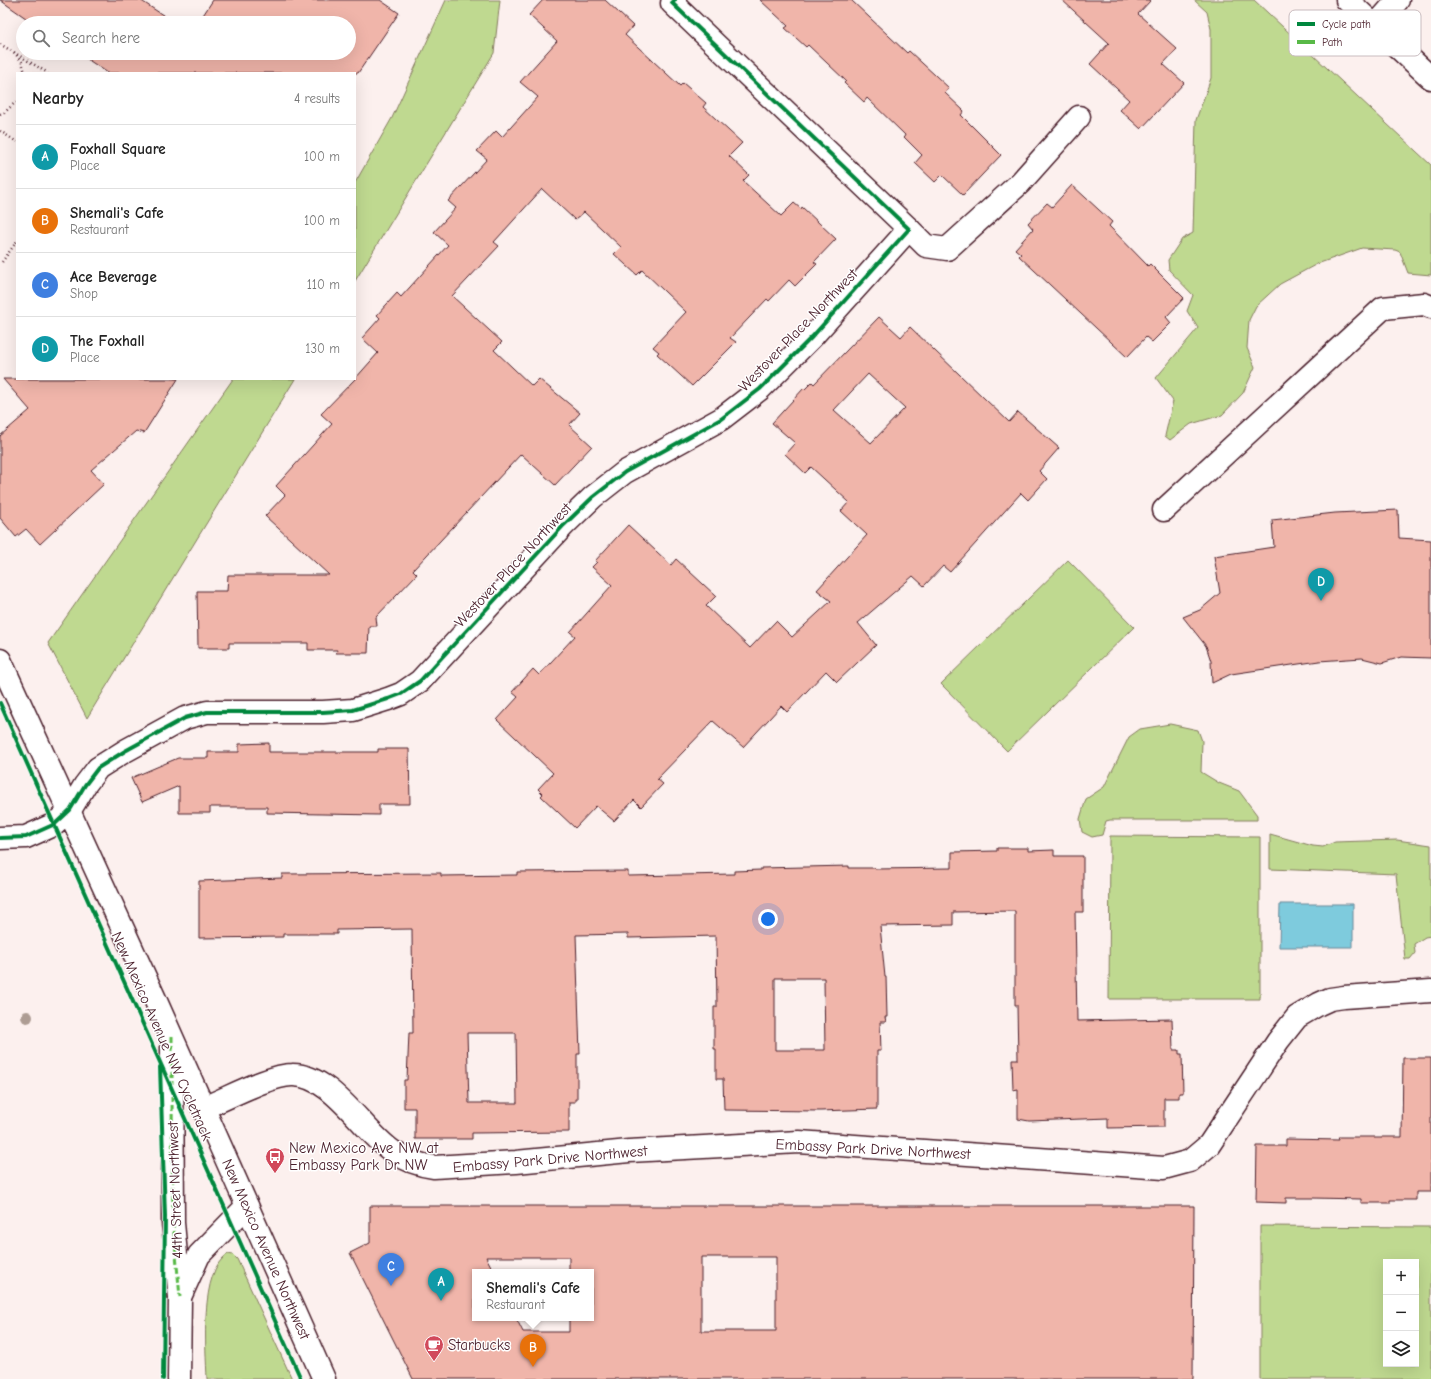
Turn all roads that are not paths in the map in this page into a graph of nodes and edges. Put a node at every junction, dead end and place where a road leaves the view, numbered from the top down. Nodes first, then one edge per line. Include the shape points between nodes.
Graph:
1 (675, 0) edge
2 (1347, 0) edge
3 (1398, 0) edge
4 (1358, 10) edge
5 (1389, 10) edge
6 (1407, 56) edge
7 (1431, 78) edge
8 (1080, 117) dead end
9 (909, 229) junction
10 (1431, 307) edge
11 (1164, 510) dead end
12 (0, 660) edge
13 (70, 810) junction
14 (0, 838) edge
15 (1431, 992) edge
16 (172, 1036) junction
17 (203, 1108) junction
18 (247, 1206) junction
19 (180, 1297) junction
20 (179, 1379) edge
21 (324, 1379) edge

1 - 9 street via 672,4
2 - 4 street
3 - 5 street
6 - 7 street
8 - 9 street via 1020,183 947,249 926,246
9 - 13 street, Westover Place Northwest via 760,389 721,419 625,472 593,497 420,681 401,694 354,710 207,712 185,718 98,768
10 - 11 street via 1424,304 1383,308
12 - 13 street, New Mexico Avenue Northwest
13 - 14 street, Westover Place Northwest via 55,824 26,838
13 - 16 street, New Mexico Avenue Northwest
15 - 17 street, Embassy Park Drive Northwest via 1330,999 1297,1017 1278,1041 1209,1145 1190,1161 1164,1168 799,1142 629,1151 434,1167 422,1166 390,1150 331,1092 314,1080 303,1077 292,1075 272,1079
16 - 17 street, New Mexico Avenue Northwest
16 - 19 street, 44th Street Northwest via 173,1223
17 - 18 street, New Mexico Avenue Northwest
18 - 19 street, 44th Street Northwest via 199,1255
18 - 21 street, New Mexico Avenue Northwest
19 - 20 street, 44th Street Northwest

